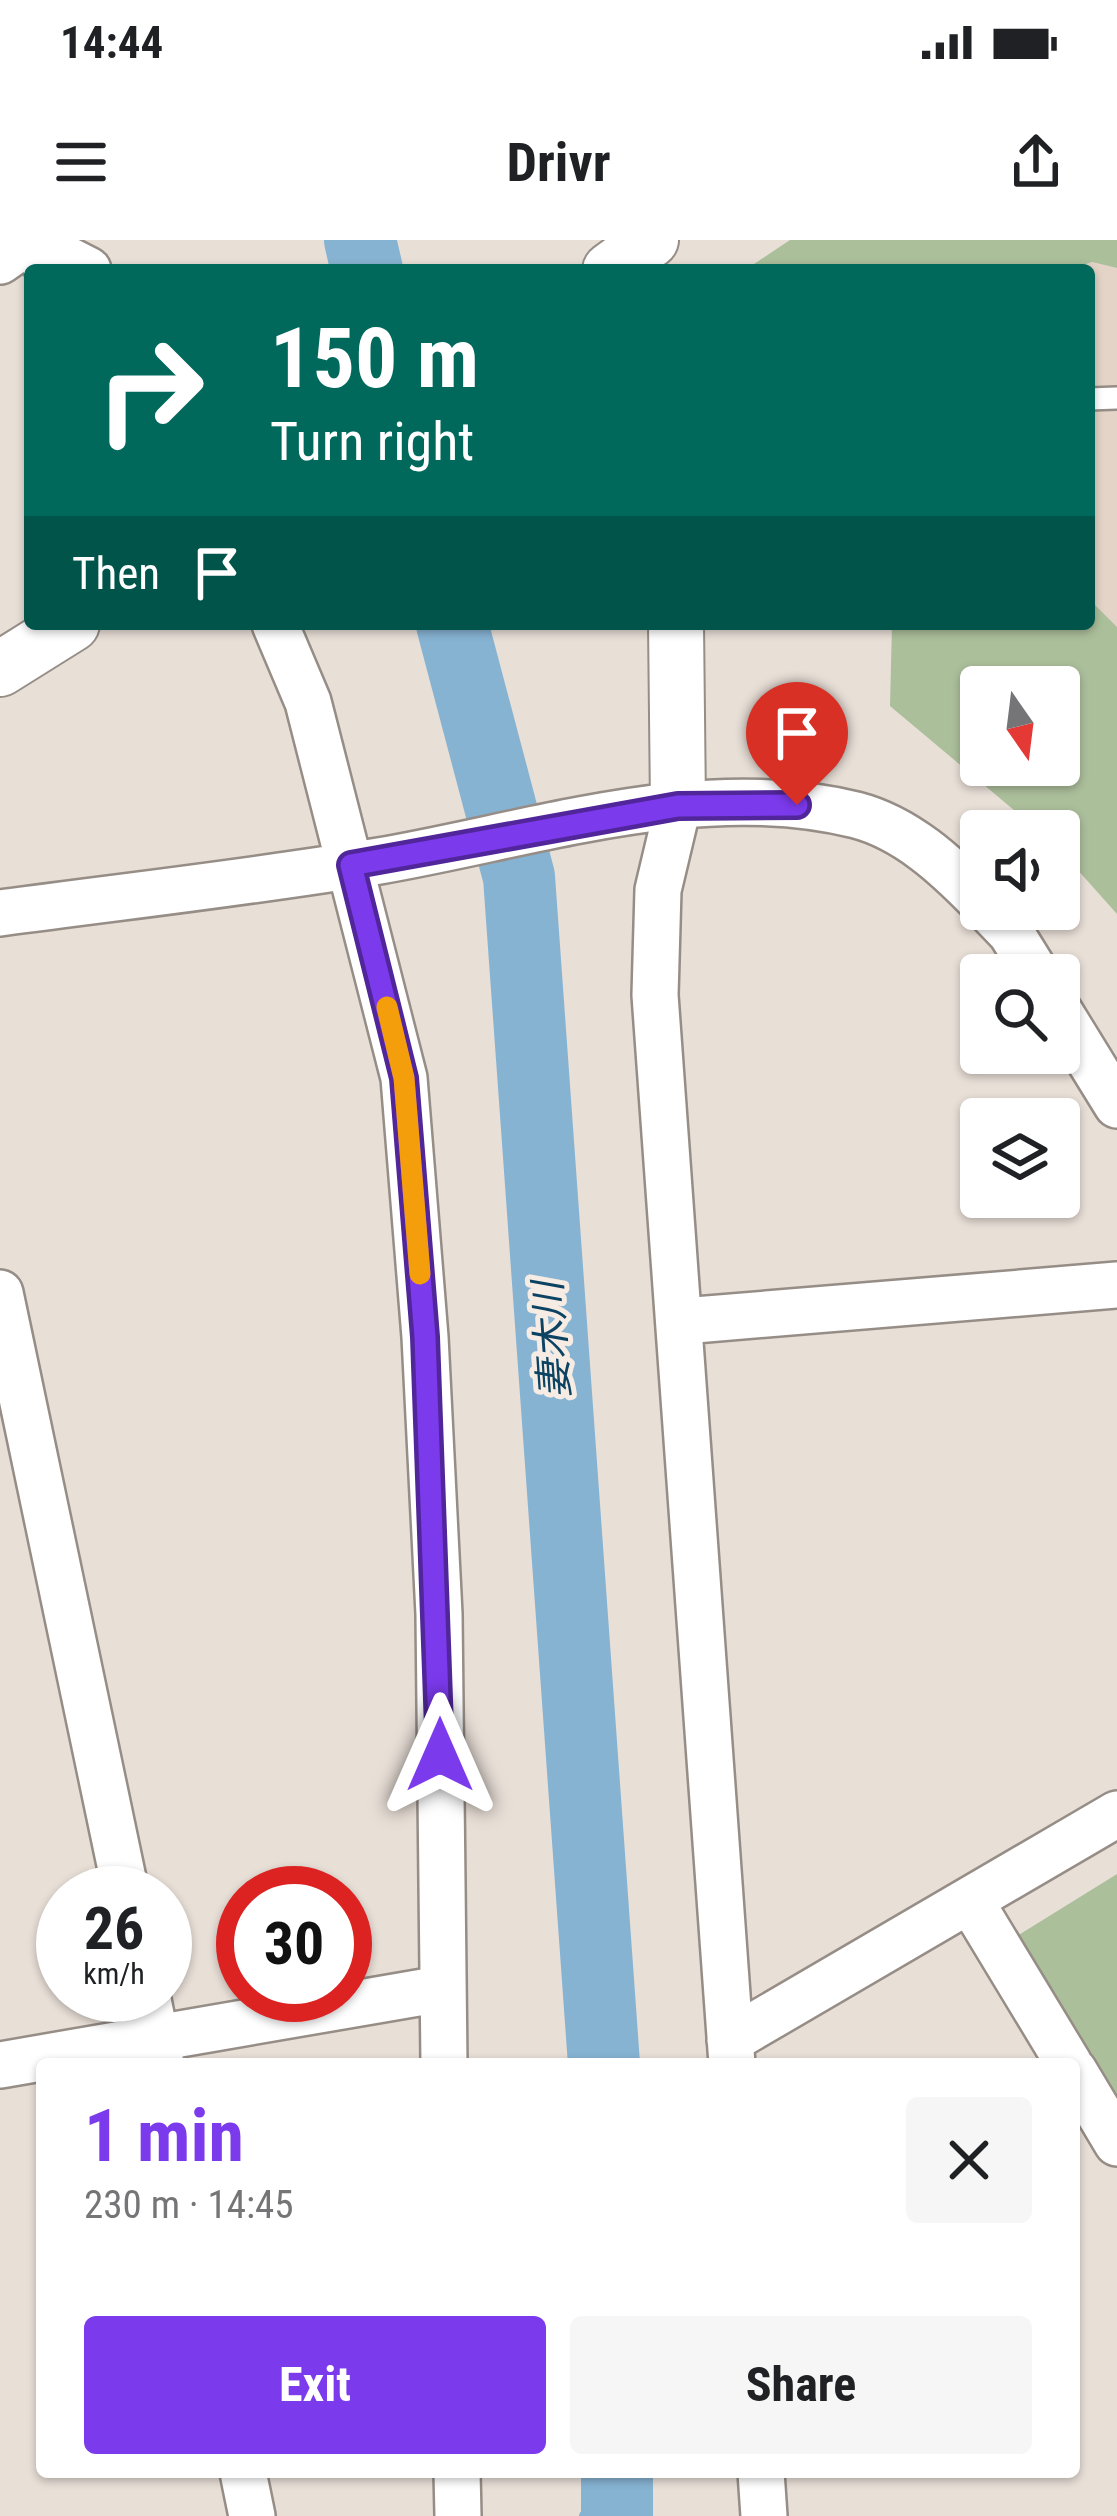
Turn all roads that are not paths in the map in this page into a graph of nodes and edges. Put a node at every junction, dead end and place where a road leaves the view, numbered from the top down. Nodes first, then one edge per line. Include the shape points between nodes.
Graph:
1 (30, 240) edge
2 (0, 261) edge
3 (76, 264) edge
4 (62, 630) edge
5 (278, 630) edge
6 (675, 630) edge
7 (0, 669) edge
8 (657, 809) junction
9 (364, 863) junction
10 (960, 880) edge
11 (0, 913) edge
12 (1080, 1044) edge
13 (1117, 1105) edge
14 (1117, 1285) edge
15 (0, 1293) edge
16 (683, 1321) junction
17 (18, 1468) edge
18 (1117, 1814) edge
19 (119, 1866) edge
20 (971, 1902) junction
21 (441, 1989) junction
22 (155, 2032) edge
23 (731, 2052) edge
24 (444, 2058) edge
25 (1066, 2058) edge
26 (0, 2065) edge
27 (1080, 2081) edge
28 (1117, 2143) edge
29 (244, 2478) edge
30 (457, 2478) edge
31 (761, 2478) edge
32 (251, 2516) edge
33 (458, 2516) edge
34 (764, 2516) edge

1 - 2 street
1 - 3 street
4 - 7 street
5 - 9 street
6 - 8 street
8 - 9 street
8 - 10 street via 797,805 860,816 937,855
8 - 16 street via 656,995
9 - 11 street
9 - 21 street via 404,1078 425,1337 439,1614
12 - 13 street
14 - 16 street
15 - 17 street
16 - 23 street
17 - 19 street
18 - 20 street
20 - 23 street
20 - 25 street
21 - 22 street
21 - 24 street
22 - 26 street
27 - 28 street
29 - 32 street
30 - 33 street
31 - 34 street

